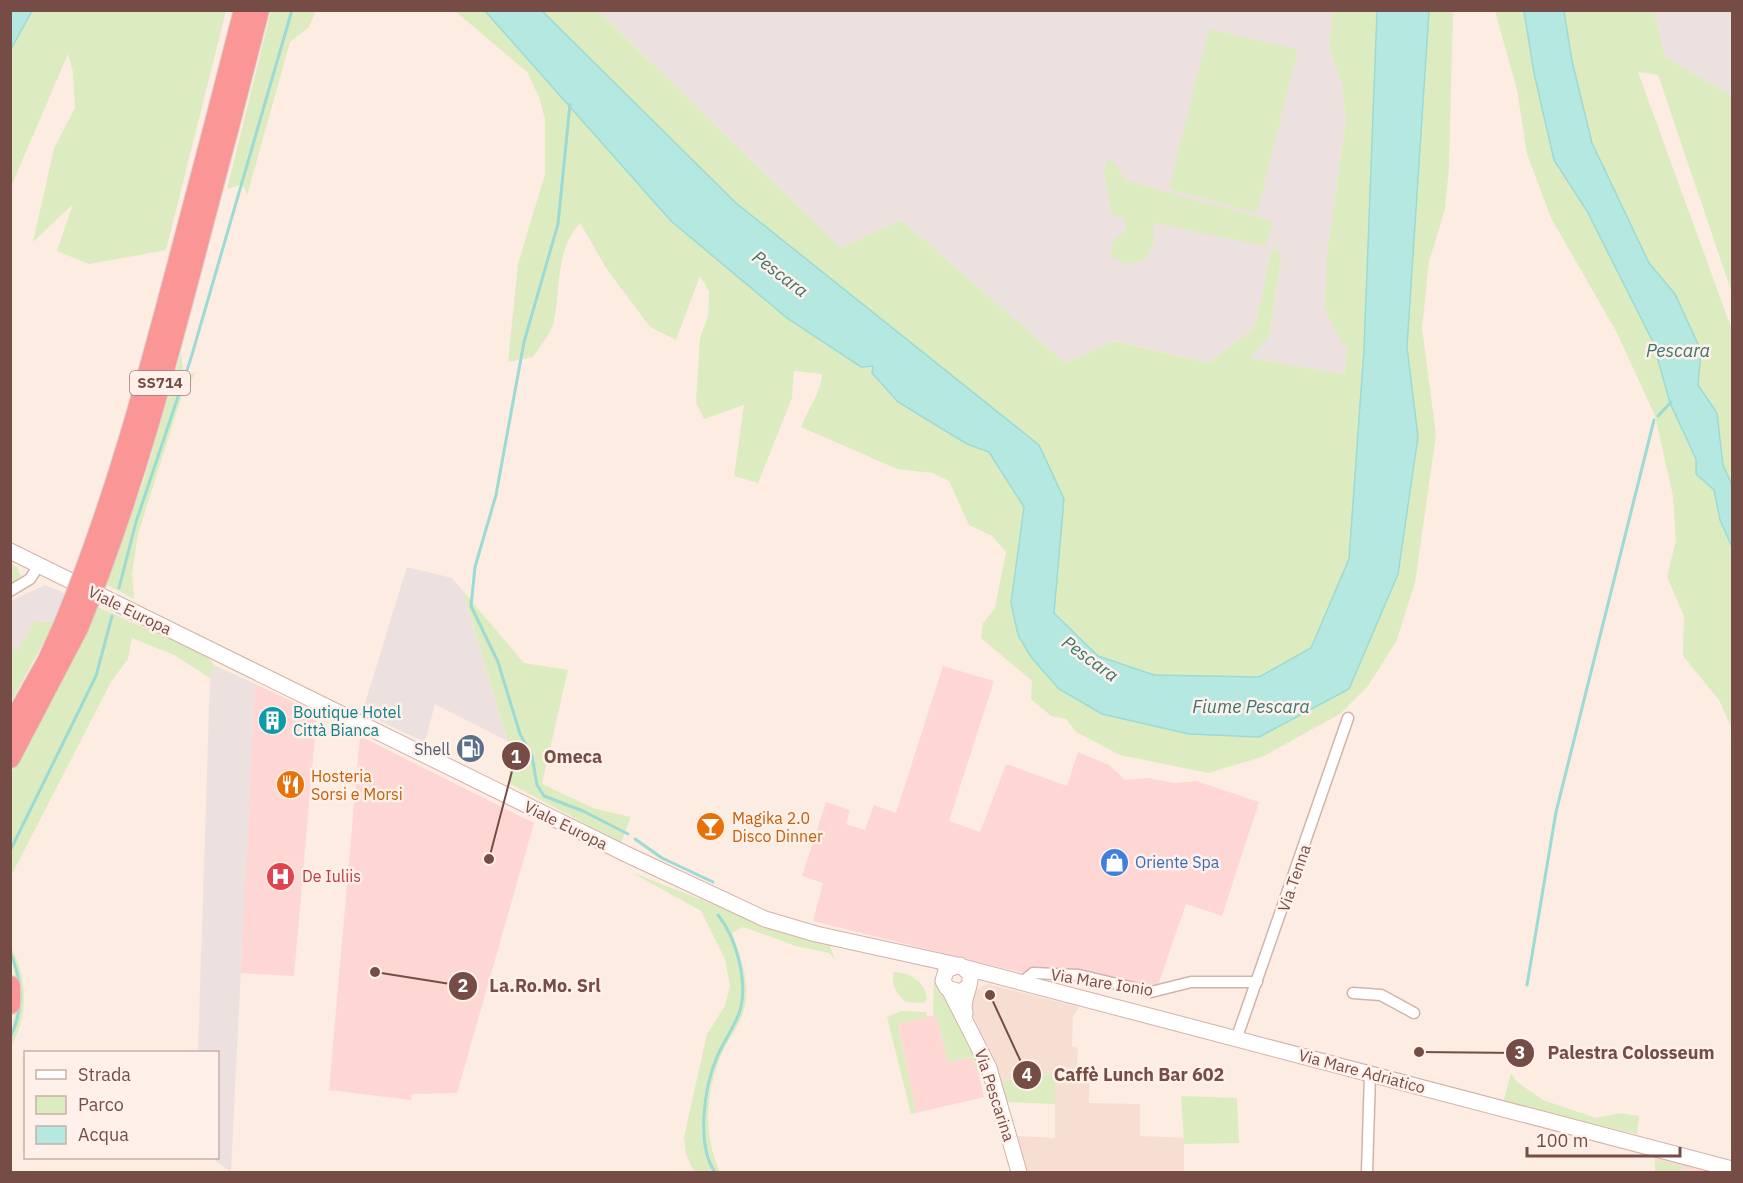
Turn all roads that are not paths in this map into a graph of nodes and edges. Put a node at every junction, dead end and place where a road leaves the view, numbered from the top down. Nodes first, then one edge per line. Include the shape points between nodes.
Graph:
1 (251, 13) edge
2 (10, 551) edge
3 (39, 565) junction
4 (10, 591) edge
5 (71, 625) junction
6 (18, 706) edge
7 (1348, 718) dead end
8 (10, 728) edge
9 (10, 758) edge
10 (908, 954) junction
11 (960, 966) junction
12 (996, 976) junction
13 (1022, 982) junction
14 (1257, 982) junction
15 (10, 986) edge
16 (969, 986) junction
17 (947, 988) junction
18 (1353, 993) dead end
19 (10, 1004) edge
20 (1414, 1013) dead end
21 (966, 1019) junction
22 (1237, 1037) junction
23 (1370, 1074) junction
24 (1731, 1168) edge
25 (1018, 1173) edge
26 (1367, 1173) edge

1 - 5 highway, SS714, bridge via 135,474 104,565
2 - 3 main road, Viale Europa
3 - 4 street via 30,579
3 - 10 main road, Viale Europa via 765,920
5 - 6 highway, SS714
5 - 9 highway, SS714
6 - 8 highway, SS714
7 - 14 street, Via Tenna
10 - 11 main road, Viale Europa
10 - 17 main road, Viale Europa
11 - 12 main road, Via Mare Adriatico
11 - 16 main road via 970,974
11 - 17 main road via 949,967 944,973
12 - 13 main road, Via Mare Adriatico
12 - 16 main road, Via Mare Adriatico via 979,978
13 - 14 street, Via Mare Ionio via 1033,973 1079,975 1152,992 1191,982
13 - 22 main road, Via Mare Adriatico
14 - 22 street, Via Tenna
15 - 19 highway
16 - 17 main road via 960,992
16 - 21 main road, Via Pescarina via 963,1003
17 - 21 main road, Via Pescarina
18 - 20 street via 1381,995
21 - 25 main road, Via Pescarina via 989,1068
22 - 23 main road, Via Mare Adriatico
23 - 24 main road, Via Mare Adriatico
23 - 26 street

